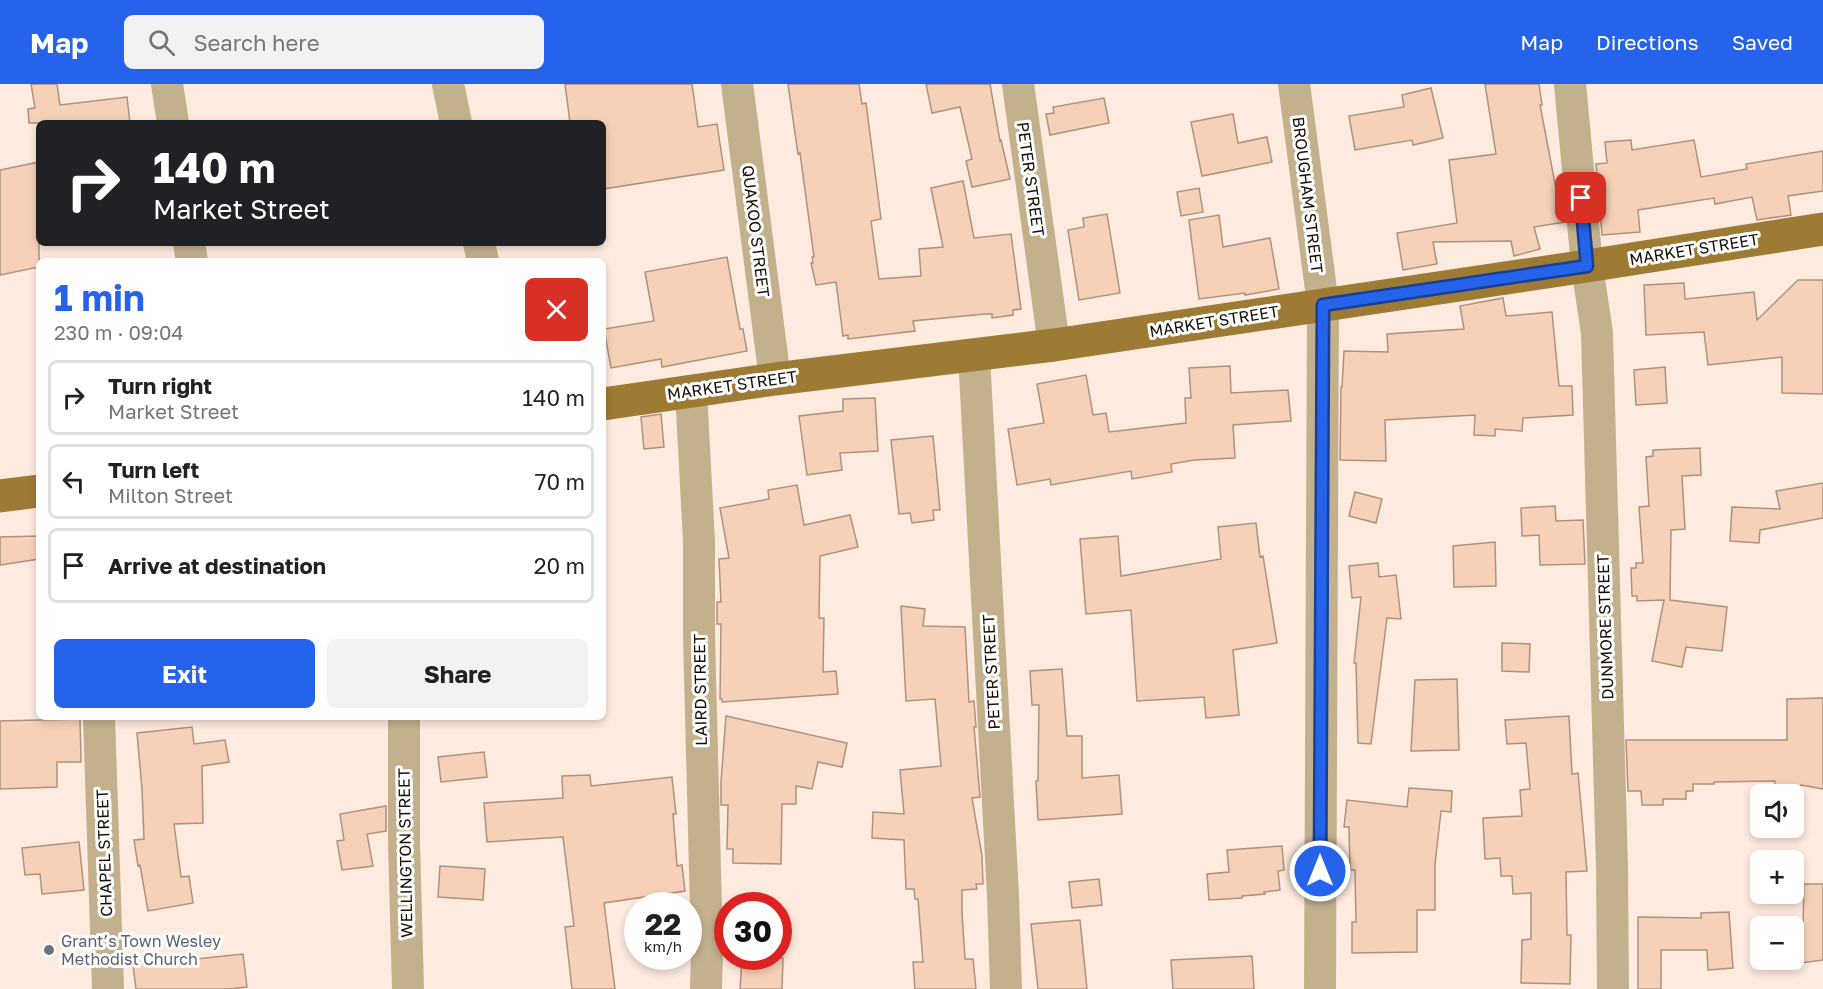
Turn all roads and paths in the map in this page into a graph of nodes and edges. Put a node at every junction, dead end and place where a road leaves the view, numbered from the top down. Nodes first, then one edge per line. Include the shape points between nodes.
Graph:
1 (167, 84) edge
2 (448, 84) edge
3 (737, 84) edge
4 (1018, 84) edge
5 (1294, 84) edge
6 (1570, 84) edge
7 (173, 120) edge
8 (455, 120) edge
9 (1823, 229) edge
10 (1587, 266) junction
11 (1323, 305) junction
12 (1054, 345) junction
13 (974, 355) junction
14 (776, 379) junction
15 (691, 391) junction
16 (606, 404) edge
17 (36, 491) edge
18 (0, 496) edge
19 (99, 720) edge
20 (404, 720) edge
21 (108, 989) edge
22 (408, 989) edge
23 (706, 989) edge
24 (1006, 989) edge
25 (1320, 989) edge
26 (1613, 989) edge

1 - 7 street
2 - 8 street
3 - 14 street, QUAKOO STREET
4 - 12 street, PETER STREET
5 - 11 street, BROUGHAM STREET
6 - 10 street, DUNMORE STREET
9 - 10 main road, MARKET STREET
10 - 11 main road, MARKET STREET
10 - 26 street, DUNMORE STREET via 1597,333
11 - 12 main road, MARKET STREET
11 - 25 street, BROUGHAM STREET
12 - 13 main road, MARKET STREET
13 - 14 main road, MARKET STREET
13 - 24 street, PETER STREET
14 - 15 main road, MARKET STREET
15 - 16 main road, MARKET STREET
15 - 23 street, LAIRD STREET via 699,541
17 - 18 main road
19 - 21 street, CHAPEL STREET
20 - 22 street, WELLINGTON STREET

